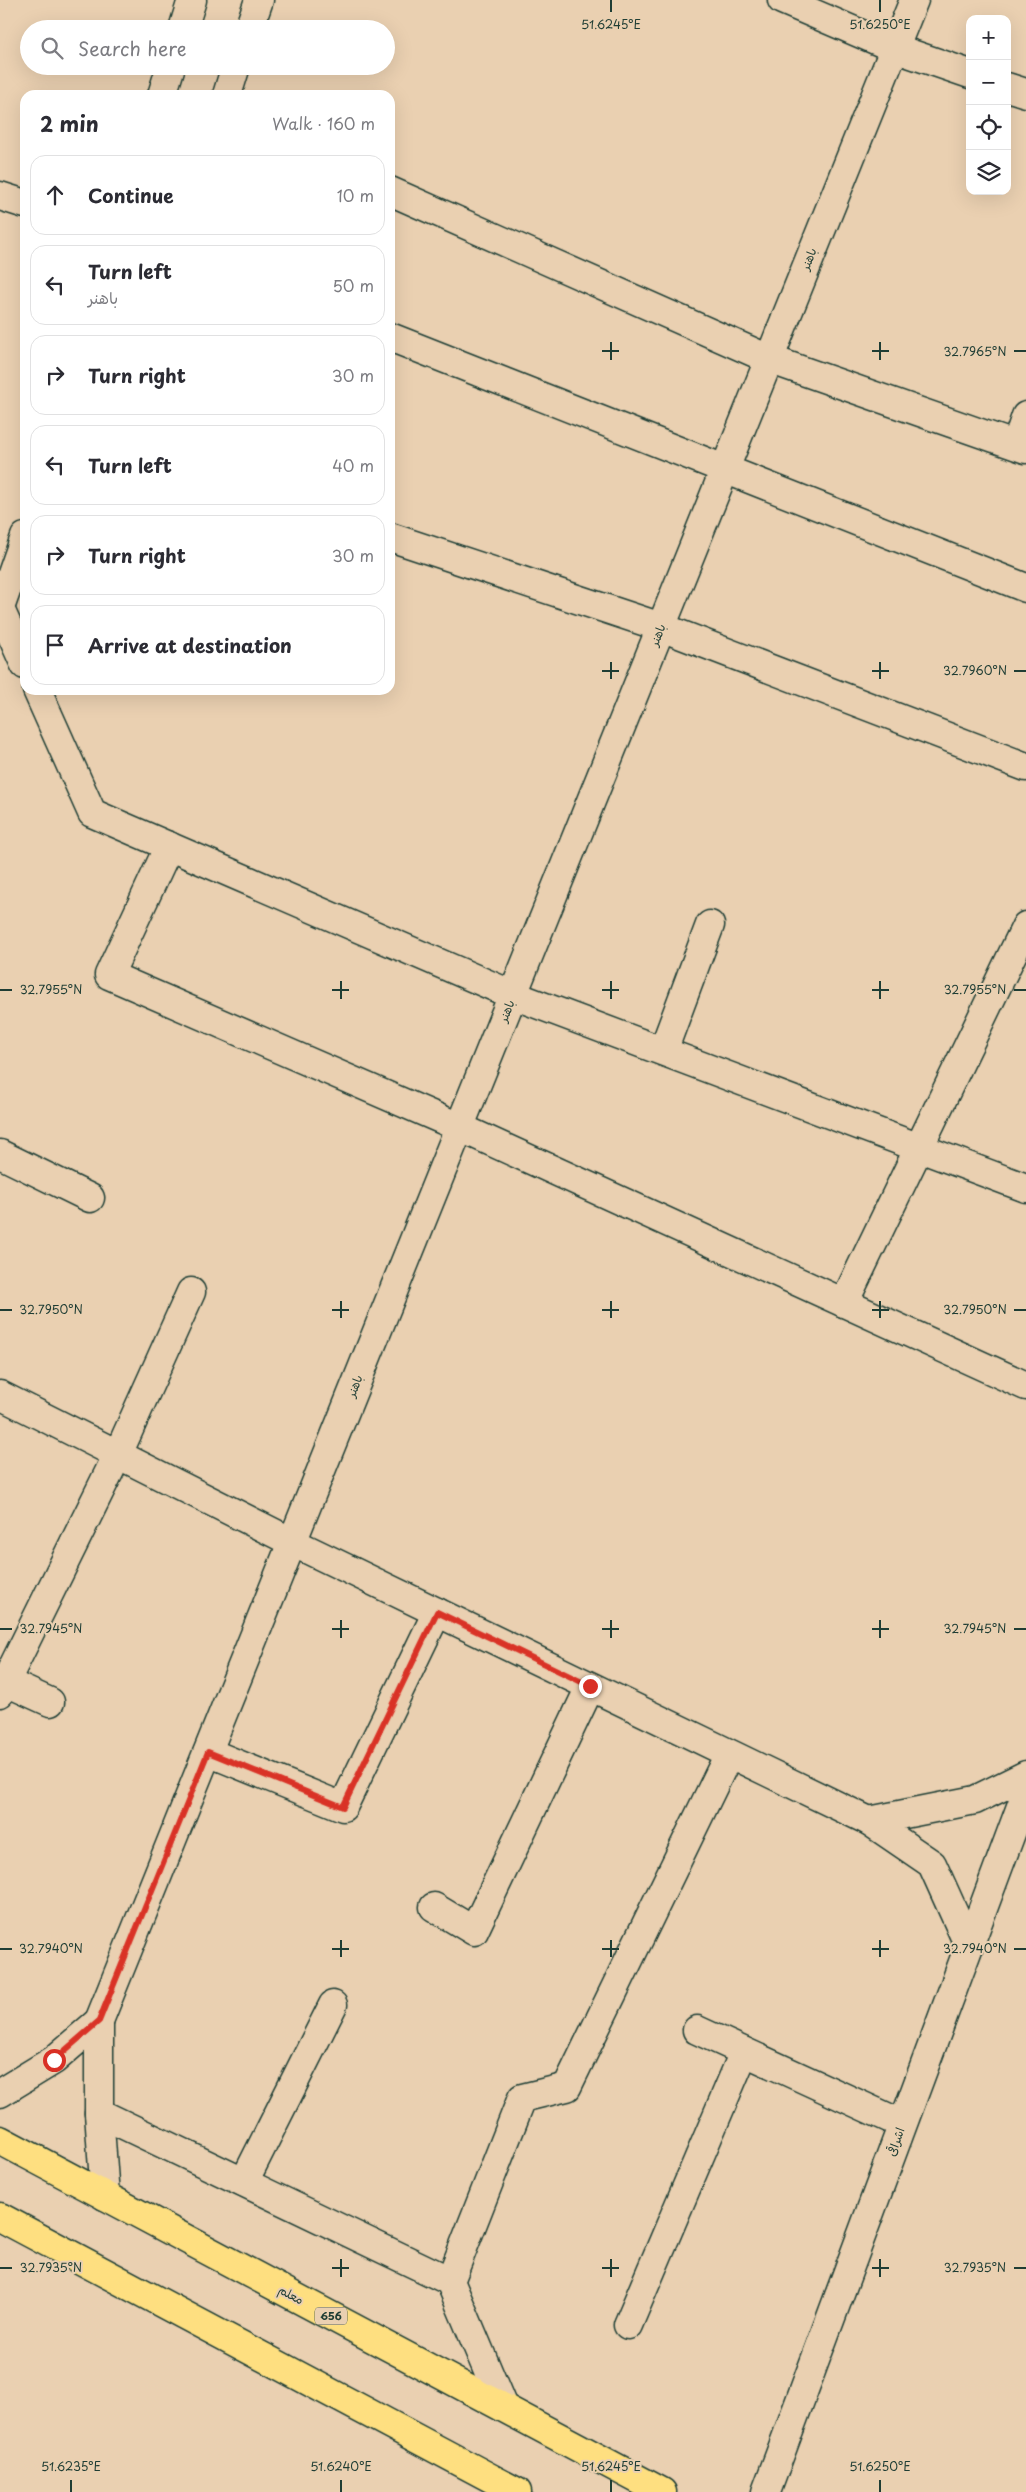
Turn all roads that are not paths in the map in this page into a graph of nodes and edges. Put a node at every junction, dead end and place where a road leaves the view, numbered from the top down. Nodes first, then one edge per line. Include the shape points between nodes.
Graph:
1 (192, 0) edge
2 (259, 0) edge
3 (782, 0) edge
4 (914, 0) edge
5 (186, 20) edge
6 (252, 20) edge
7 (894, 48) junction
8 (966, 73) edge
9 (168, 75) edge
10 (233, 75) edge
11 (1011, 88) edge
12 (164, 90) edge
13 (228, 90) edge
14 (1026, 93) edge
15 (395, 193) edge
16 (0, 196) edge
17 (20, 202) edge
18 (395, 339) edge
19 (769, 359) junction
20 (1026, 416) edge
21 (1021, 447) edge
22 (725, 469) junction
23 (395, 539) edge
24 (20, 551) edge
25 (1026, 588) edge
26 (0, 608) edge
27 (661, 627) junction
28 (20, 653) edge
29 (38, 695) edge
30 (1026, 767) edge
31 (169, 846) junction
32 (710, 925) dead end
33 (1026, 926) edge
34 (513, 995) junction
35 (663, 1051) junction
36 (459, 1128) junction
37 (918, 1147) junction
38 (0, 1154) edge
39 (1026, 1188) edge
40 (90, 1198) dead end
41 (191, 1292) dead end
42 (844, 1302) junction
43 (1026, 1386) edge
44 (0, 1395) edge
45 (118, 1454) junction
46 (292, 1542) junction
47 (437, 1612) junction
48 (590, 1686) junction
49 (3, 1688) edge
50 (50, 1702) dead end
51 (208, 1752) junction
52 (729, 1754) junction
53 (1026, 1775) edge
54 (1026, 1793) edge
55 (869, 1821) junction
56 (434, 1907) dead end
57 (969, 1946) junction
58 (333, 2005) dead end
59 (99, 2021) junction
60 (697, 2030) dead end
61 (744, 2052) junction
62 (0, 2093) edge
63 (99, 2113) junction
64 (902, 2124) junction
65 (0, 2140) edge
66 (244, 2182) junction
67 (105, 2196) junction
68 (0, 2217) edge
69 (450, 2281) junction
70 (628, 2325) dead end
71 (503, 2407) junction
72 (517, 2492) edge
73 (662, 2492) edge
74 (766, 2492) edge

1 - 5 street
2 - 6 street
3 - 7 street
4 - 7 street, باهنر
7 - 8 street
7 - 19 street, باهنر
9 - 12 street
10 - 13 street
11 - 14 street
15 - 19 street
16 - 17 street
18 - 22 street
19 - 21 street
19 - 22 street, باهنر
20 - 21 street
22 - 25 street
22 - 27 street, باهنر
23 - 27 street
24 - 26 street
26 - 28 street
27 - 30 street
27 - 34 street, باهنر
29 - 31 street via 92,813
31 - 34 street
31 - 36 street via 109,975
32 - 35 street
33 - 37 street
34 - 35 street
34 - 36 street, باهنر
35 - 37 street
36 - 42 street
36 - 46 street, باهنر
37 - 39 street
37 - 42 street
38 - 40 street
41 - 45 street
42 - 43 street
44 - 45 street
45 - 46 street
45 - 49 street
46 - 47 street
46 - 51 street, باهنر
47 - 48 street
47 - 51 street via 343,1807
48 - 52 street
48 - 56 street via 474,1931
49 - 50 street
51 - 59 street, باهنر
52 - 55 street
52 - 69 street via 567,2087 522,2098
53 - 55 street via 975,1800
54 - 57 street, اشراقی
55 - 57 street via 932,1864
57 - 64 street, اشراقی
58 - 66 street
59 - 62 street via 54,2060
59 - 63 street
60 - 61 street
61 - 64 street
61 - 70 street
63 - 66 street
63 - 67 street
64 - 74 street, اشراقی
65 - 67 main road, معلم / 656
66 - 69 street
67 - 71 main road, معلم / 656
68 - 72 main road
69 - 71 street
71 - 73 main road, معلم / 656

